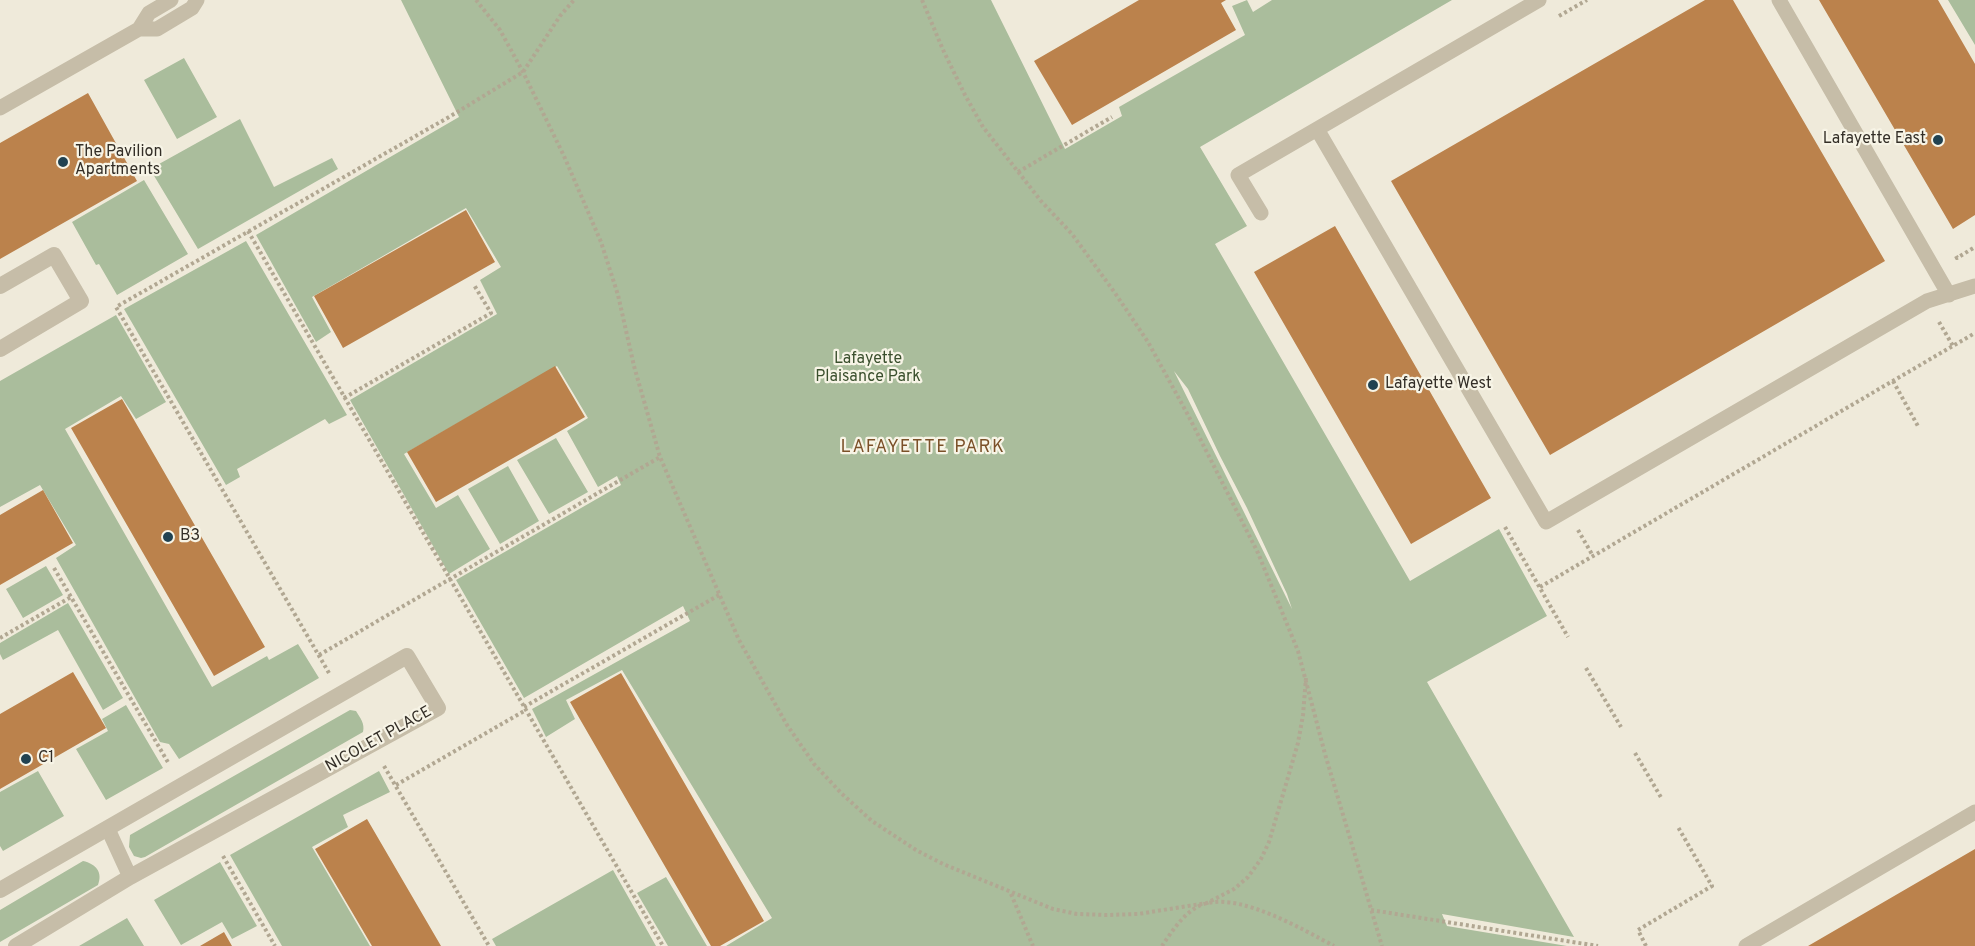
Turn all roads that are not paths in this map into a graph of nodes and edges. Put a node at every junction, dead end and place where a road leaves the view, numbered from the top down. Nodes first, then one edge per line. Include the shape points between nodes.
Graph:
1 (171, 0) edge
2 (197, 0) edge
3 (1539, 0) edge
4 (1779, 0) edge
5 (139, 29) junction
6 (0, 108) edge
7 (1317, 129) junction
8 (1261, 213) dead end
9 (0, 286) edge
10 (1975, 286) edge
11 (1949, 294) junction
12 (0, 349) edge
13 (1975, 812) edge
14 (108, 829) junction
15 (130, 877) junction
16 (0, 890) edge
17 (16, 946) edge
18 (1746, 946) edge

1 - 5 lane via 149,13
2 - 5 lane via 192,8 157,29
3 - 7 lane
4 - 11 lane
5 - 6 lane
7 - 8 lane via 1238,174
7 - 11 lane via 1546,522 1927,301
9 - 12 street via 54,255 81,301
10 - 11 lane
13 - 18 lane
14 - 15 lane
14 - 15 street, NICOLET PLACE via 407,656 438,708
14 - 16 street, NICOLET PLACE
15 - 17 street, NICOLET PLACE

